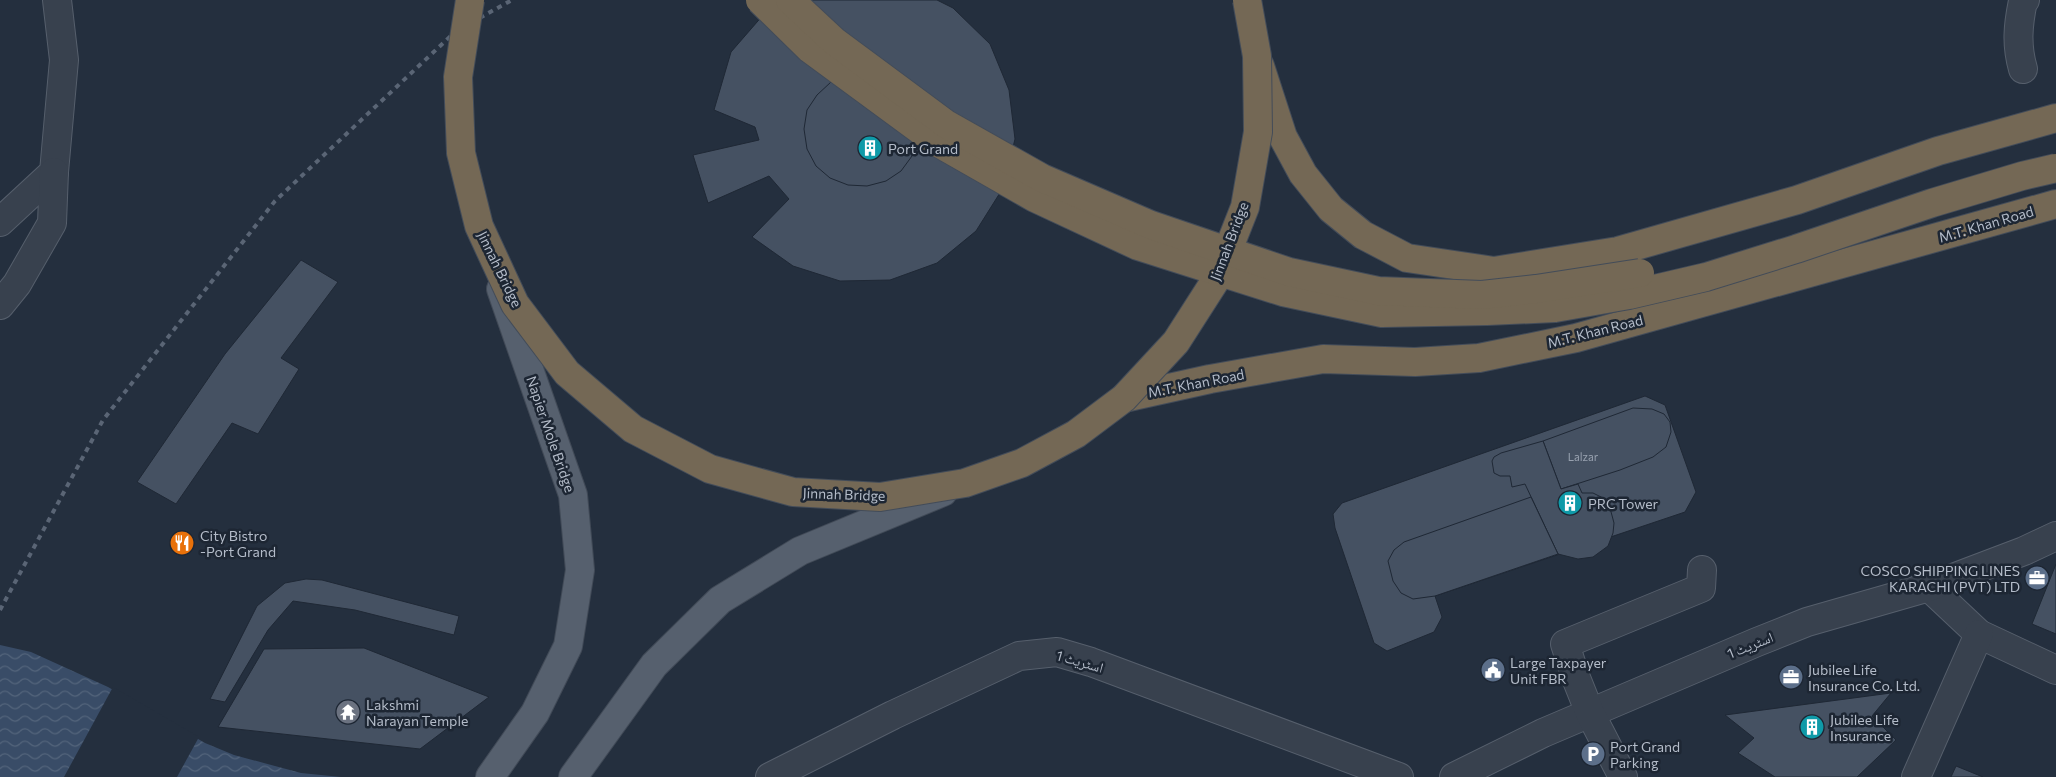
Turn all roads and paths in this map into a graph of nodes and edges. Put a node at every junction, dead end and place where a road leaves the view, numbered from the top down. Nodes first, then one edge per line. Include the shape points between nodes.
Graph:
1 (57, 0) edge
2 (470, 0) edge
3 (760, 0) edge
4 (790, 0) edge
5 (1247, 0) edge
6 (2025, 0) edge
7 (1257, 56) junction
8 (2023, 69) dead end
9 (2056, 118) edge
10 (2056, 152) edge
11 (2056, 168) edge
12 (54, 172) junction
13 (2056, 204) edge
14 (0, 222) edge
15 (478, 226) junction
16 (0, 305) edge
17 (1124, 398) junction
18 (965, 483) junction
19 (2056, 536) edge
20 (1702, 570) dead end
21 (1929, 587) junction
22 (1979, 634) junction
23 (2056, 670) edge
24 (1590, 713) junction
25 (1619, 775) edge
26 (490, 777) edge
27 (573, 777) edge
28 (770, 777) edge
29 (1399, 777) edge
30 (1454, 777) edge
31 (1916, 777) edge

1 - 12 street via 64,60
2 - 15 highway, Jinnah Bridge, bridge via 458,77 459,115 461,153
3 - 11 highway, bridge via 810,49 935,140 1036,198 1138,246 1283,292 1382,313 1555,308 1629,295 1706,277 1932,203
4 - 10 highway, bridge via 834,41 946,124 1042,178 1151,225 1289,272 1378,292 1482,295 1622,277 1692,262
5 - 7 highway, Jinnah Bridge, bridge
6 - 8 street via 2018,26 2018,51
7 - 9 highway, bridge via 1282,138 1303,174 1331,209 1364,235 1407,258 1494,271 1618,251 1797,200 1938,151
7 - 17 highway, Jinnah Bridge, bridge via 1258,132 1245,207 1217,278 1192,318 1176,342
12 - 14 street
12 - 16 street via 52,223 17,284
13 - 17 highway, M.T. Khan Road via 1576,338 1479,358 1415,362 1322,359
15 - 18 highway, Jinnah Bridge, bridge via 515,304 567,373 634,429 650,438 710,469 794,492 880,497
15 - 26 main road, Napier Mole Bridge, bridge via 573,495 580,570 568,646 535,713
17 - 18 highway, Jinnah Bridge, bridge via 1076,434 1022,463
18 - 27 main road, bridge via 800,551 720,600 654,665
19 - 21 street, اسٹریٹ 1
20 - 24 street via 1701,588 1565,644
21 - 22 street
21 - 24 street, اسٹریٹ 1 via 1807,622
22 - 23 street
22 - 31 street
24 - 25 street
24 - 30 street, اسٹریٹ 1 via 1543,732
28 - 29 street, اسٹریٹ 1 via 1019,656 1057,652

